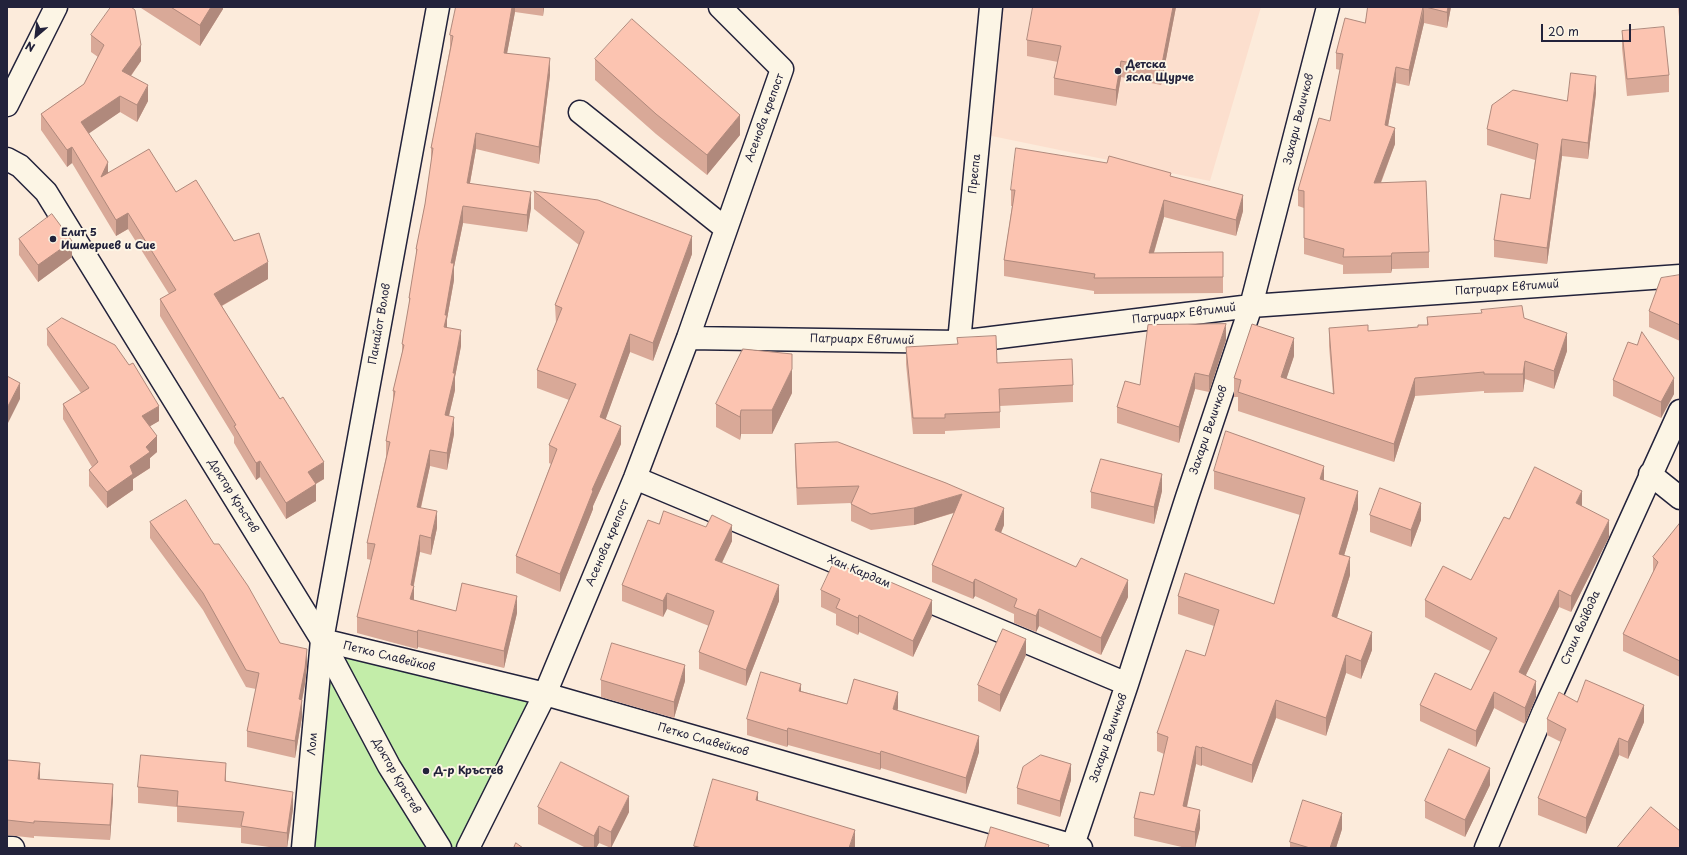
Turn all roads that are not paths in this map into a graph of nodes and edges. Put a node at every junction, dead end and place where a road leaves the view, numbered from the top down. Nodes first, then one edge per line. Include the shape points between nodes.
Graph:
1 (56, 7) edge
2 (438, 7) edge
3 (720, 7) edge
4 (992, 7) edge
5 (1328, 7) edge
6 (7, 105) edge
7 (580, 112) dead end
8 (7, 159) edge
9 (726, 228) junction
10 (1680, 276) edge
11 (1251, 306) junction
12 (688, 338) junction
13 (959, 342) junction
14 (1680, 411) edge
15 (1650, 474) junction
16 (636, 478) junction
17 (1680, 498) edge
18 (322, 640) junction
19 (1127, 684) junction
20 (545, 694) junction
21 (1075, 847) edge
22 (7, 848) edge
23 (13, 848) edge
24 (303, 848) edge
25 (440, 848) edge
26 (468, 848) edge
27 (1486, 848) edge

1 - 6 street
2 - 18 street, Панайот Волов
3 - 9 street, Асенова крепост via 782,69
4 - 13 street, Преспа
5 - 11 street, Захари Величков
7 - 9 street
8 - 18 street, Доктор Кръстев via 20,166 46,192
9 - 12 street, Асенова крепост
10 - 11 street, Патриарх Евтимий
11 - 13 street, Патриарх Евтимий
11 - 19 street, Захари Величков
12 - 13 street, Патриарх Евтимий
12 - 16 street, Асенова крепост
14 - 15 street, Стоил войвода
15 - 17 street
15 - 27 street, Стоил войвода via 1543,713
16 - 19 street, Хан Кардам
16 - 20 street, Асенова крепост
18 - 20 street, Петко Славейков
18 - 24 street, Лом
18 - 25 street, Доктор Кръстев via 389,766
19 - 21 street, Захари Величков
20 - 21 street, Петко Славейков
20 - 26 street, Асенова крепост
22 - 23 street

